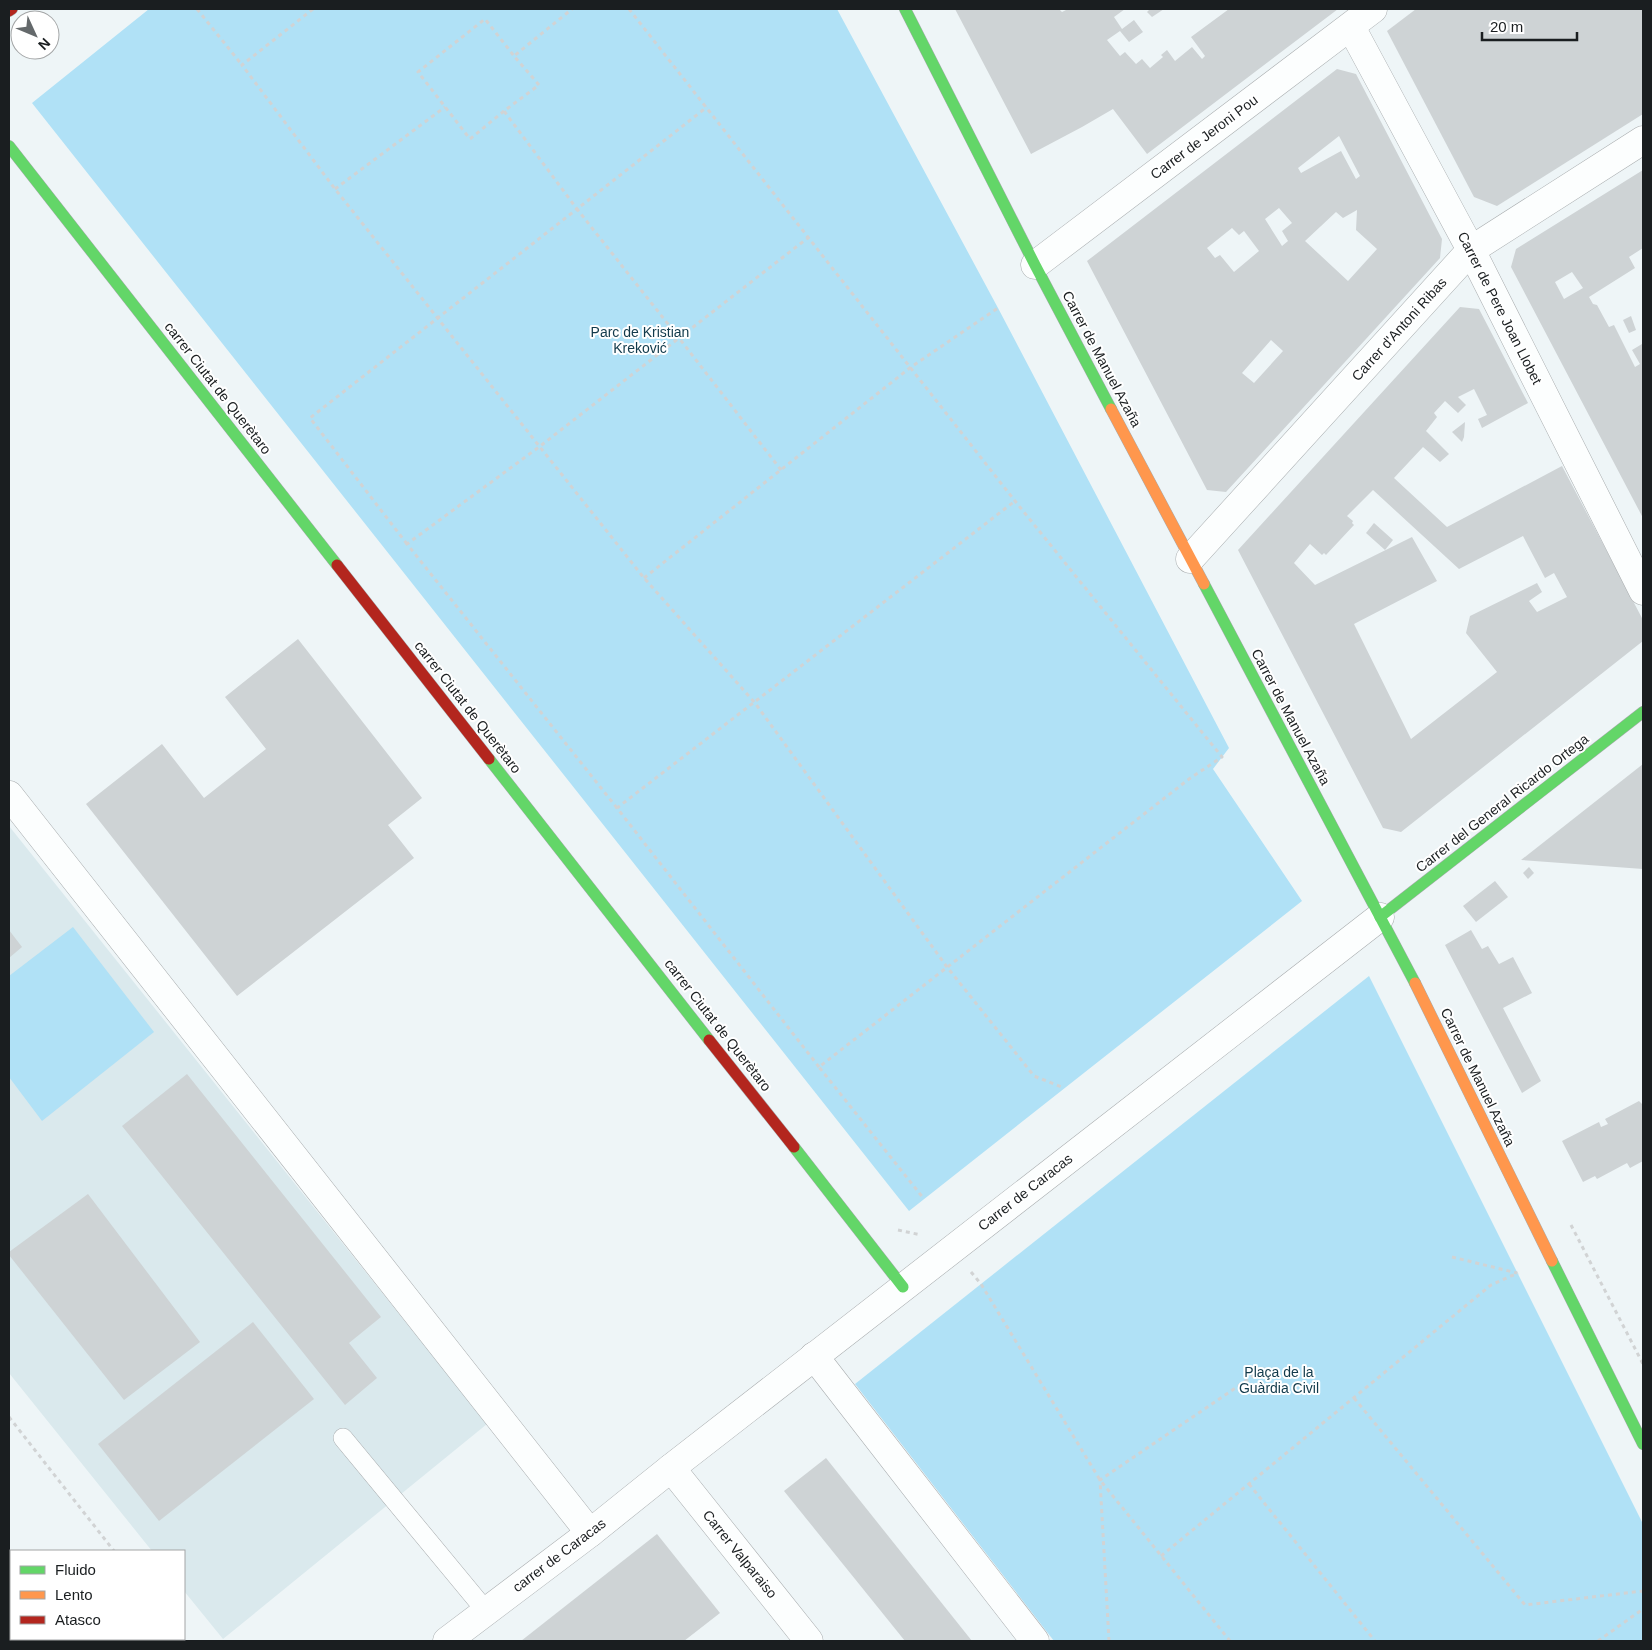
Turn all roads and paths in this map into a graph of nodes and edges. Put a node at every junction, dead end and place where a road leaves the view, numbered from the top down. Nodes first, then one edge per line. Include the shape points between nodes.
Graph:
1 (197, 9) edge
2 (312, 9) edge
3 (572, 9) edge
4 (629, 9) edge
5 (905, 9) edge
6 (1373, 9) edge
7 (1351, 27) junction
8 (514, 56) junction
9 (242, 65) junction
10 (445, 107) junction
11 (707, 107) junction
12 (504, 111) junction
13 (1643, 140) edge
14 (9, 146) edge
15 (335, 189) junction
16 (577, 209) junction
17 (808, 236) junction
18 (1471, 250) junction
19 (1035, 265) junction
20 (998, 308) dead end
21 (437, 317) junction
22 (679, 338) junction
23 (911, 367) junction
24 (539, 447) junction
25 (781, 470) junction
26 (1015, 501) junction
27 (406, 544) junction
28 (1190, 560) junction
29 (644, 578) junction
30 (1643, 591) edge
31 (754, 703) junction
32 (1643, 712) edge
33 (9, 795) edge
34 (617, 808) junction
35 (1380, 917) junction
36 (947, 967) junction
37 (819, 1067) junction
38 (1064, 1088) dead end
39 (924, 1199) dead end
40 (1570, 1223) dead end
41 (892, 1229) dead end
42 (928, 1230) dead end
43 (952, 1249) junction
44 (1452, 1257) dead end
45 (903, 1287) junction
46 (814, 1356) junction
47 (1643, 1364) edge
48 (1265, 1368) dead end
49 (1354, 1398) junction
50 (9, 1417) edge
51 (343, 1438) dead end
52 (1643, 1444) edge
53 (671, 1468) junction
54 (1100, 1480) junction
55 (1249, 1484) junction
56 (590, 1533) junction
57 (113, 1550) edge
58 (1161, 1556) junction
59 (1643, 1591) edge
60 (1643, 1609) edge
61 (486, 1611) junction
62 (447, 1641) edge
63 (809, 1641) edge
64 (1035, 1641) edge
65 (1109, 1641) edge
66 (1230, 1641) edge
67 (1375, 1641) edge
68 (1598, 1641) edge

1 - 9 path
2 - 9 path
3 - 8 path
4 - 11 path
5 - 19 street, Carrer de Manuel Azaña
6 - 7 street, Carrer de Jeroni Pou
7 - 18 street, Carrer de Pere Joan Llobet
7 - 19 street, Carrer de Jeroni Pou
8 - 10 path via 485,19 418,72
8 - 12 path via 540,85
9 - 15 path
10 - 12 path via 470,139
10 - 15 path
11 - 16 path
11 - 17 path
12 - 16 path
13 - 18 street, Carrer d'Antoni Ribas
14 - 45 street, carrer Ciutat de Querètaro
15 - 21 path
16 - 21 path
16 - 22 path
17 - 22 path
17 - 23 path
18 - 28 street, Carrer d'Antoni Ribas
18 - 30 street, Carrer de Pere Joan Llobet
19 - 28 street, Carrer de Manuel Azaña
20 - 23 path
21 - 24 path
21 - 27 path via 310,418
22 - 24 path
22 - 25 path
23 - 25 path
23 - 26 path
24 - 27 path
24 - 29 path
25 - 29 path
26 - 31 path
26 - 36 path via 1222,757 1189,779
27 - 34 path
28 - 35 street, Carrer de Manuel Azaña
29 - 31 path
31 - 34 path
31 - 36 path
32 - 35 street, Carrer del General Ricardo Ortega
33 - 56 street
34 - 37 path
35 - 43 street, Carrer de Caracas
35 - 52 street, Carrer de Manuel Azaña
36 - 37 path
36 - 38 path via 1034,1076
37 - 39 path
40 - 47 path
41 - 42 path via 920,1236
43 - 45 street, Carrer de Caracas
43 - 54 path via 981,1284
44 - 49 path via 1518,1273 1492,1285
45 - 46 street, Carrer de Caracas
46 - 53 street, Carrer de Caracas
46 - 64 street
48 - 54 path
49 - 55 path
49 - 59 path via 1525,1605
50 - 57 path
51 - 61 lane
53 - 56 street, carrer de Caracas
53 - 63 street, Carrer Valparaiso
54 - 58 path
54 - 65 path
55 - 58 path
55 - 67 path
56 - 61 street, carrer de Caracas
58 - 66 path
60 - 68 path
61 - 62 street, carrer de Caracas

